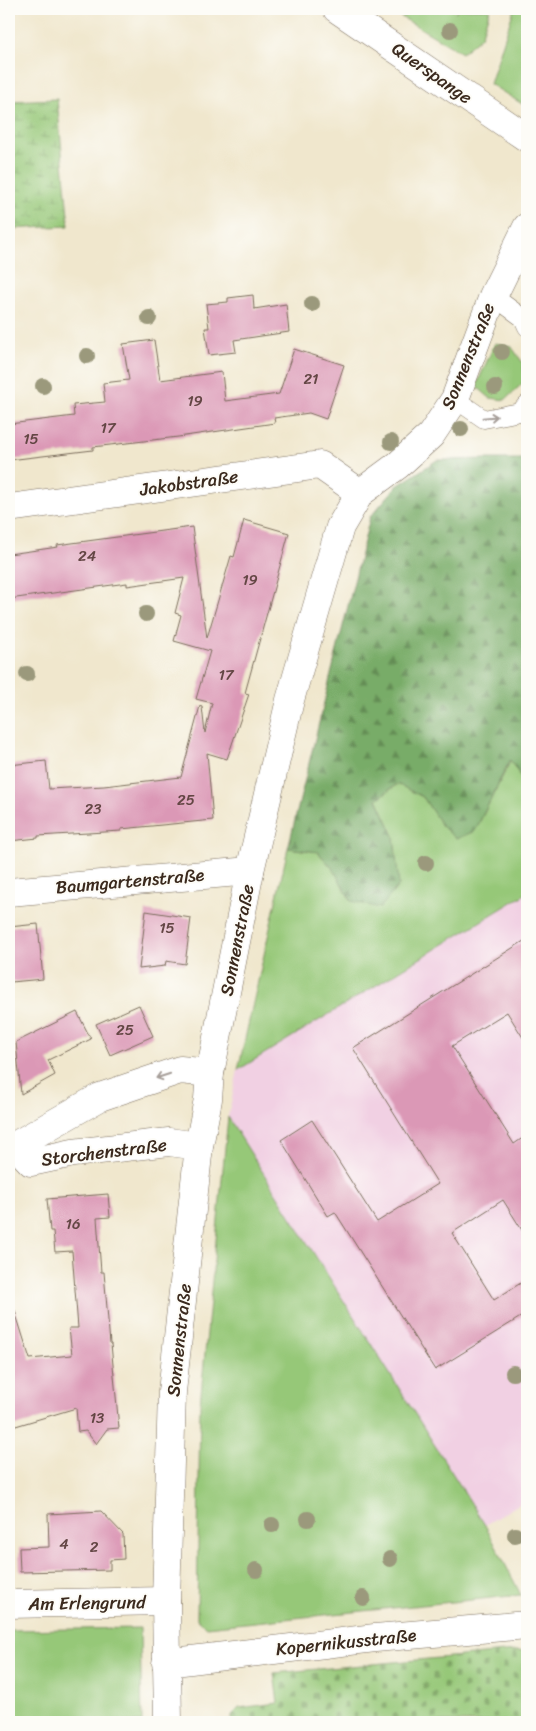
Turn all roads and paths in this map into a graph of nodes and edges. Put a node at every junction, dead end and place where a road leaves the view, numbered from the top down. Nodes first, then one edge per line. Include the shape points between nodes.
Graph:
1 (337, 9) edge
2 (527, 138) edge
3 (527, 226) edge
4 (493, 296) junction
5 (527, 327) edge
6 (455, 399) junction
7 (527, 404) edge
8 (360, 493) junction
9 (9, 508) edge
10 (250, 871) junction
11 (9, 892) edge
12 (210, 1073) junction
13 (199, 1146) junction
14 (12, 1147) edge
15 (166, 1601) junction
16 (9, 1604) edge
17 (527, 1625) edge
18 (166, 1663) junction
19 (168, 1722) edge

1 - 2 street, Querspange
3 - 4 street, Sonnenstraße
4 - 5 lane via 523,318
4 - 6 street, Sonnenstraße
6 -> 7 lane via 484,419 520,412
6 - 8 street, Sonnenstraße via 431,435
8 - 9 street, Jakobstraße via 320,465
8 - 10 street, Sonnenstraße via 340,527 295,681
10 - 11 street, Baumgartenstraße
10 - 12 street, Sonnenstraße
12 - 13 street, Sonnenstraße
12 -> 14 street, Storchenstraße via 180,1070 100,1097
13 - 14 street, Storchenstraße via 169,1142 73,1153 31,1162
13 - 15 street, Sonnenstraße via 172,1392
15 - 16 street, Am Erlengrund
15 - 18 street, Sonnenstraße
17 - 18 street, Kopernikusstraße via 375,1638
18 - 19 street, Sonnenstraße

